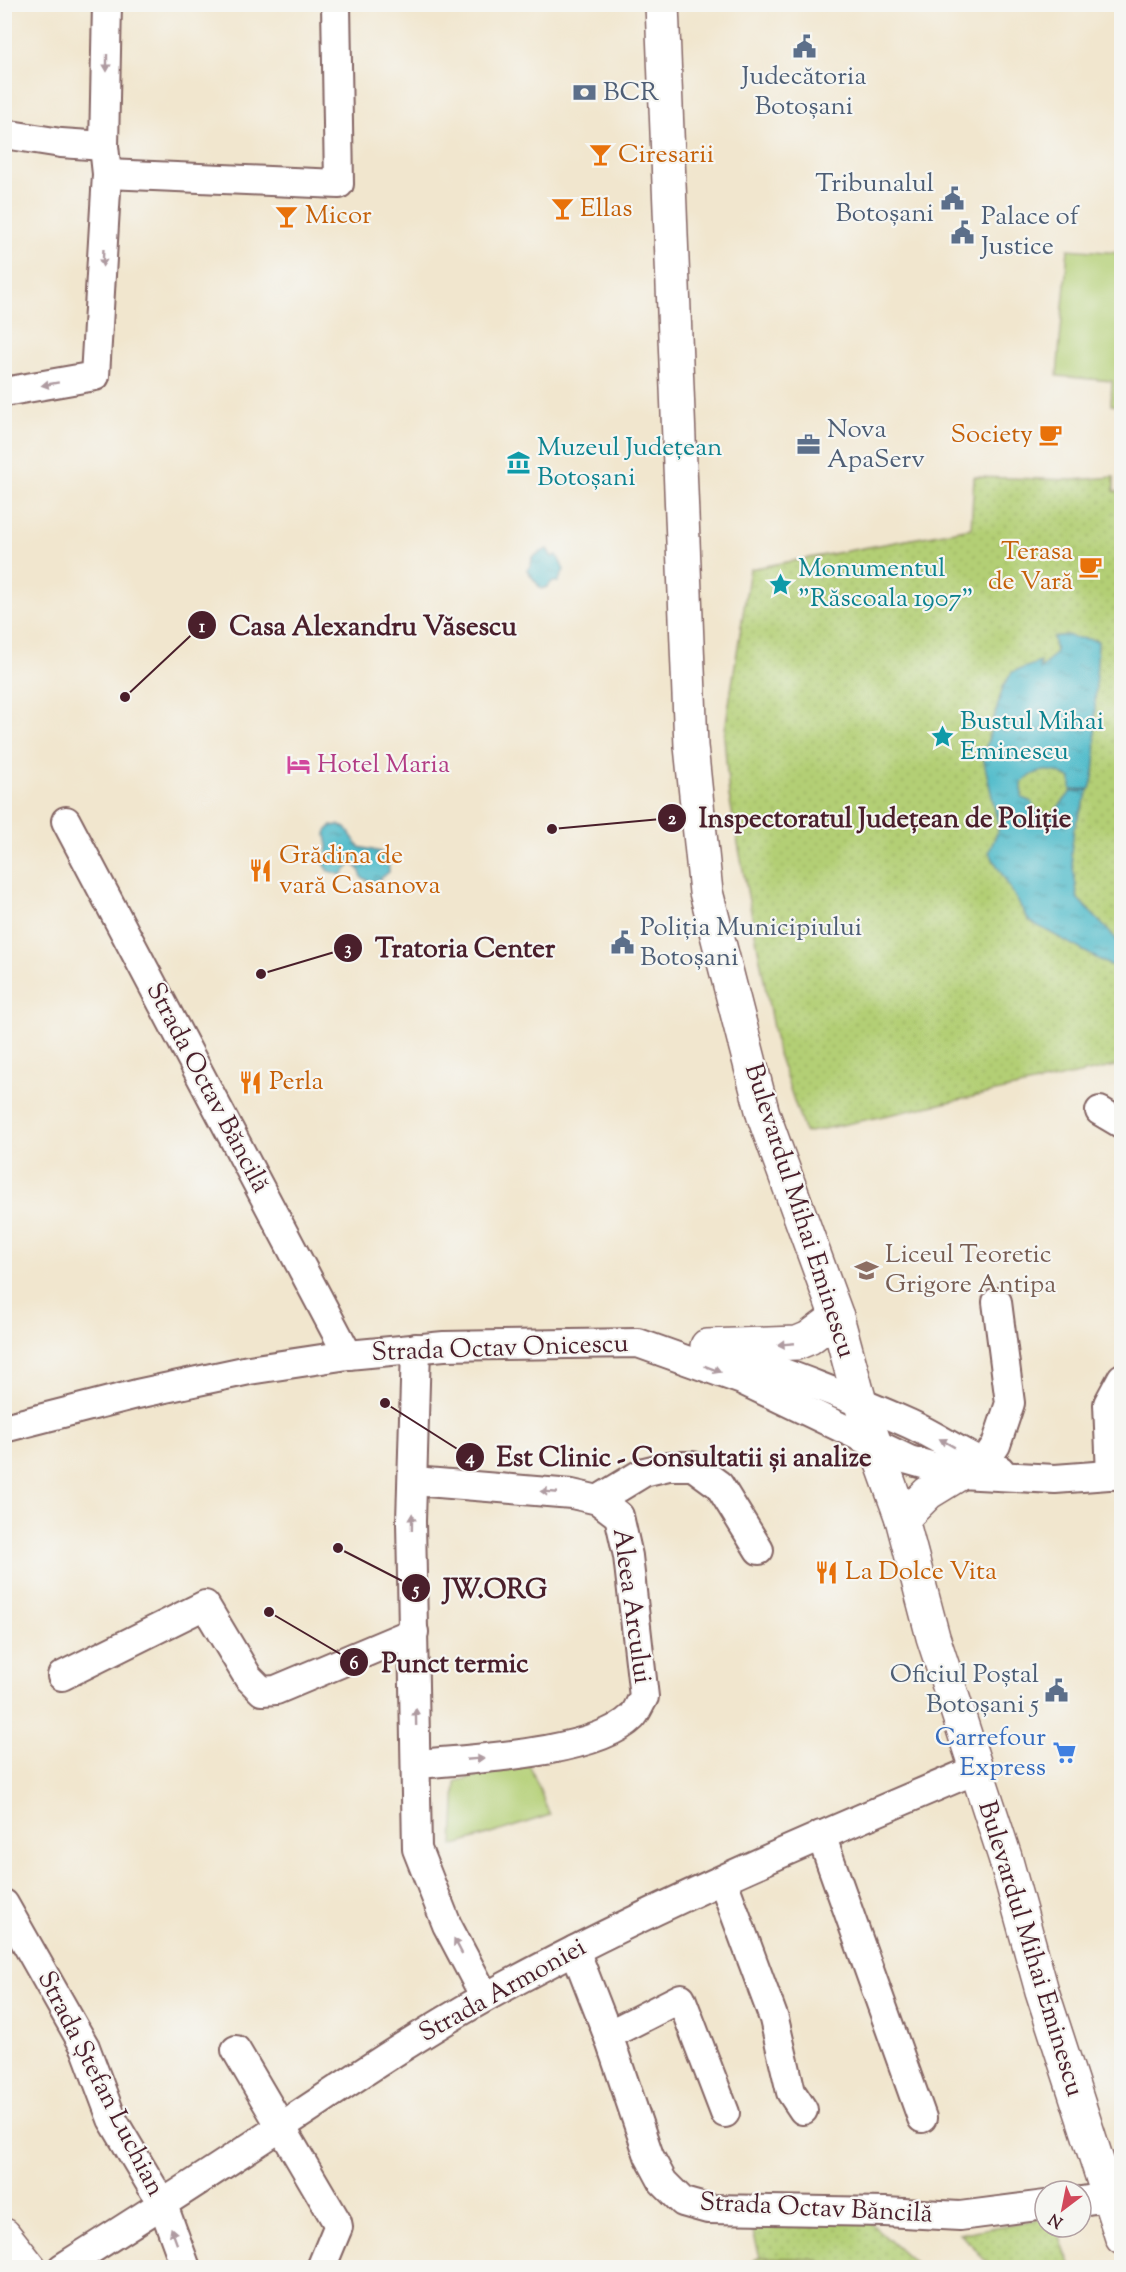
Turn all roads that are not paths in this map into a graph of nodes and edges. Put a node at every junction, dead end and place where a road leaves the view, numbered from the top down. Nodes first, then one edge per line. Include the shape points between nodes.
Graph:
1 (107, 4) edge
2 (336, 4) edge
3 (662, 4) edge
4 (4, 134) edge
5 (104, 146) junction
6 (107, 174) junction
7 (4, 392) edge
8 (66, 821) dead end
9 (997, 1302) dead end
10 (837, 1317) junction
11 (638, 1343) junction
12 (707, 1346) junction
13 (416, 1348) junction
14 (348, 1355) junction
15 (1122, 1378) edge
16 (860, 1402) junction
17 (4, 1428) edge
18 (874, 1446) junction
19 (971, 1469) junction
20 (1117, 1475) edge
21 (414, 1481) junction
22 (598, 1500) junction
23 (902, 1519) junction
24 (759, 1550) dead end
25 (414, 1632) junction
26 (62, 1676) dead end
27 (417, 1764) junction
28 (975, 1770) junction
29 (822, 1835) junction
30 (723, 1881) junction
31 (4, 1905) edge
32 (575, 1950) junction
33 (485, 1997) junction
34 (608, 2035) junction
35 (236, 2050) dead end
36 (802, 2110) dead end
37 (725, 2113) dead end
38 (922, 2118) dead end
39 (280, 2128) junction
40 (1095, 2199) edge
41 (163, 2205) junction
42 (1033, 2207) edge
43 (4, 2235) edge
44 (1122, 2238) edge
45 (30, 2268) edge
46 (62, 2268) edge
47 (186, 2268) edge
48 (321, 2268) edge

1 -> 5 street
2 - 6 street via 339,184
3 - 10 main road, Bulevardul Mihai Eminescu via 691,746 706,892 763,1114
4 - 5 street
5 - 6 street
6 -> 7 street via 94,376
8 - 14 street, Strada Octav Băncilă
9 - 19 street via 1010,1403 996,1446
10 -> 12 main road via 797,1343
10 - 16 main road, Bulevardul Mihai Eminescu
11 - 12 street
11 - 13 street, Strada Octav Onicescu
11 -> 18 street, Strada Octav Onicescu via 742,1380
12 - 16 street
13 - 14 street, Strada Octav Onicescu
13 - 21 street
14 - 17 street, Strada Octav Onicescu via 249,1370
15 - 20 street via 1108,1404
16 - 18 main road, Bulevardul Mihai Eminescu
19 -> 16 street via 922,1429
18 - 19 street, Strada Octav Onicescu via 909,1460
18 - 23 main road, Bulevardul Mihai Eminescu
19 - 20 street, Strada Octav Onicescu via 1056,1479
19 - 23 main road via 928,1493
22 -> 21 street, Aleea Arcului via 572,1494
25 -> 21 street
22 - 24 street via 644,1472 693,1466 719,1485
27 -> 22 street, Aleea Arcului via 534,1753 607,1733 633,1717 644,1697 628,1556 619,1516
23 - 28 main road, Bulevardul Mihai Eminescu via 933,1637
25 - 26 street via 276,1690 262,1691 248,1677 206,1605
27 -> 25 street
33 -> 27 street via 447,1924 417,1849
28 - 29 street, Strada Armoniei
28 - 40 main road, Bulevardul Mihai Eminescu via 1005,1857
29 - 30 street, Strada Armoniei
29 - 38 street
30 - 32 street, Strada Armoniei
30 - 36 street via 774,2019 792,2092
31 - 41 street, Strada Ștefan Luchian via 85,2047 112,2119
32 - 33 street, Strada Armoniei
32 - 34 street, Strada Octav Băncilă
33 - 39 street, Strada Armoniei via 409,2042
34 - 37 street via 681,1998
34 - 42 street, Strada Octav Băncilă via 649,2156 663,2182 683,2202 708,2209 960,2217
35 - 39 street
39 - 41 street, Strada Armoniei
39 - 48 street via 338,2228
40 - 44 main road, Bulevardul Mihai Eminescu
41 - 46 street, Strada Armoniei
47 -> 41 street, Strada Ștefan Luchian
43 - 45 main road

